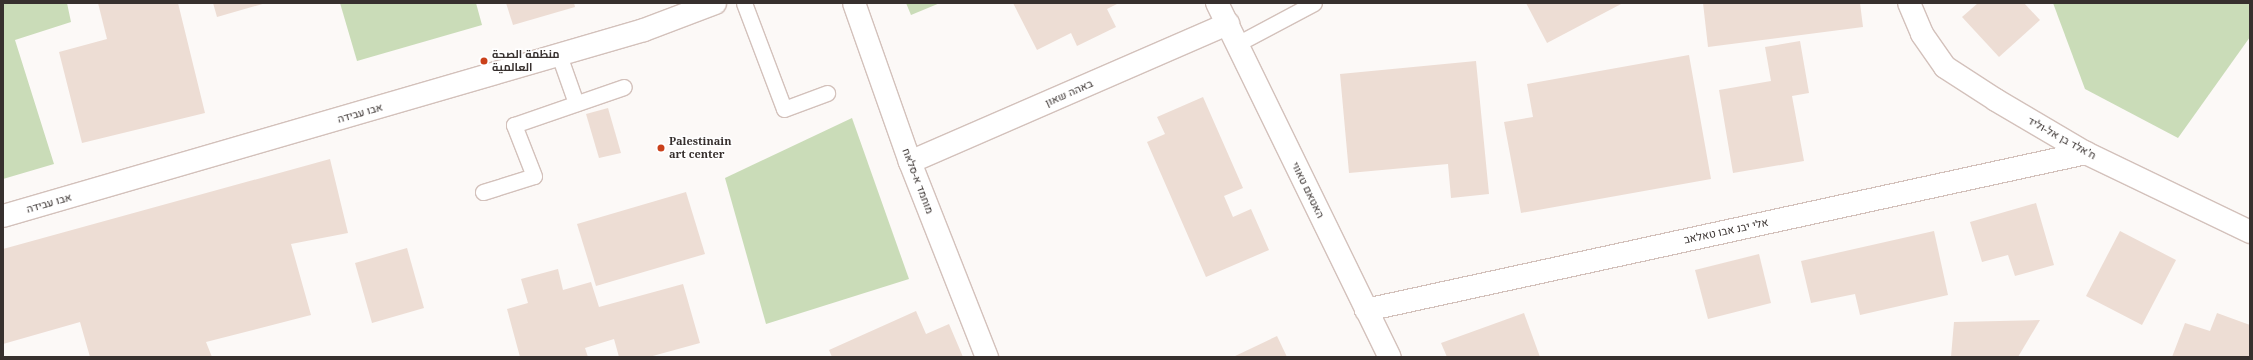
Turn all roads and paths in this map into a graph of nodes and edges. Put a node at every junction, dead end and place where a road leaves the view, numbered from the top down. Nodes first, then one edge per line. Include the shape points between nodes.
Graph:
1 (715, 3) edge
2 (744, 3) edge
3 (854, 3) edge
4 (1217, 3) edge
5 (1314, 3) edge
6 (1909, 3) edge
7 (1228, 24) junction
8 (1237, 44) junction
9 (559, 55) junction
10 (624, 87) dead end
11 (827, 92) dead end
12 (576, 103) junction
13 (2086, 153) junction
14 (910, 162) junction
15 (483, 192) dead end
16 (3, 216) edge
17 (2250, 232) edge
18 (1366, 310) junction
19 (987, 357) edge
20 (1390, 357) edge

1 - 9 street, אבו עבידה via 644,30
2 - 11 lane via 784,109
3 - 14 street, מוחמד א-סלאח
4 - 7 street, האטאם טאווי
5 - 8 lane
6 - 13 street, ח'אלד בן אל-וליד via 1922,34 1945,67
7 - 8 street, האטאם טאווי
7 - 14 street, באהה שאון
8 - 18 street, האטאם טאווי
9 - 12 lane
9 - 16 street, אבו עבידה
10 - 12 lane
12 - 15 lane via 514,125 534,176
13 - 17 street, ח'אלד בן אל-וליד
13 - 18 street, אלי יבנ אבו טאלאב
14 - 19 street, מוחמד א-סלאח
18 - 20 street, האטאם טאווי

